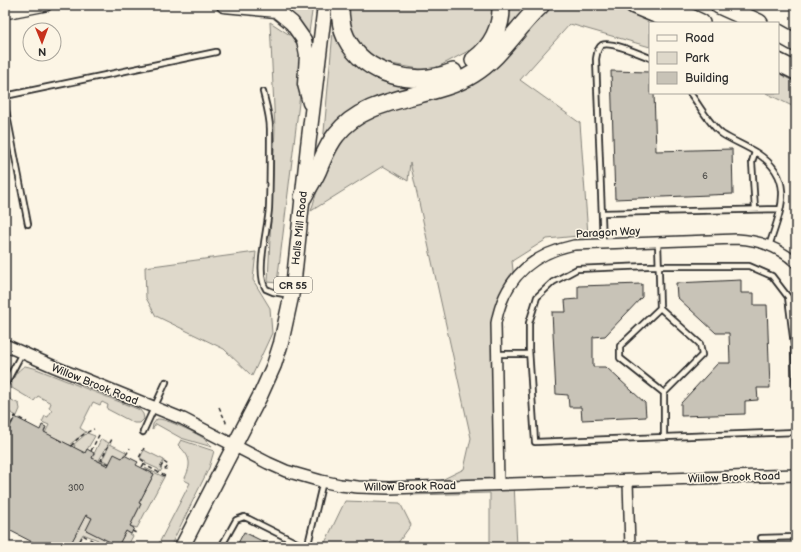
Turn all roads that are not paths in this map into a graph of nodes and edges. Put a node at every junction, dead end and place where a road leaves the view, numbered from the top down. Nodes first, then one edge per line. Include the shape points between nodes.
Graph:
1 (46, 5) edge
2 (224, 5) edge
3 (325, 5) edge
4 (340, 5) edge
5 (501, 5) edge
6 (541, 5) edge
7 (634, 5) edge
8 (719, 5) edge
9 (672, 13) edge
10 (5, 14) edge
11 (698, 22) edge
12 (757, 22) edge
13 (779, 34) edge
14 (796, 43) edge
15 (216, 52) dead end
16 (649, 58) edge
17 (779, 63) edge
18 (779, 66) edge
19 (796, 73) edge
20 (263, 92) dead end
21 (691, 94) edge
22 (5, 96) edge
23 (5, 105) edge
24 (312, 113) junction
25 (755, 152) junction
26 (302, 197) junction
27 (780, 208) junction
28 (755, 209) junction
29 (602, 213) junction
30 (28, 224) dead end
31 (658, 242) junction
32 (603, 244) junction
33 (769, 246) junction
34 (796, 263) edge
35 (659, 266) junction
36 (292, 295) junction
37 (660, 308) junction
38 (5, 345) edge
39 (795, 345) edge
40 (22, 353) junction
41 (496, 354) junction
42 (529, 354) junction
43 (166, 382) dead end
44 (5, 385) edge
45 (664, 393) junction
46 (155, 408) junction
47 (796, 408) edge
48 (143, 432) dead end
49 (796, 432) edge
50 (664, 437) junction
51 (234, 446) junction
52 (796, 475) edge
53 (323, 481) junction
54 (628, 481) junction
55 (499, 484) junction
56 (796, 537) edge
57 (761, 538) dead end
58 (182, 547) edge
59 (221, 547) edge
60 (305, 547) edge
61 (630, 547) edge

1 - 10 street
2 - 24 main road via 276,10 292,23 304,40 307,55 305,84
3 - 24 main road, Halls Mill Road / CR 55
4 - 5 highway via 342,28 356,53 387,73 417,79 447,75 477,58 495,36
6 - 26 highway via 492,60 473,75 452,85 375,108 343,127 327,149
7 - 9 highway
8 - 12 highway
9 - 11 highway
13 - 14 highway
15 - 22 lane
16 - 29 lane via 609,44 598,49 596,59
17 - 19 highway
18 - 19 highway
20 - 36 lane via 270,126 269,210 263,252 263,282 266,289
21 - 25 lane via 722,133
23 - 30 lane
24 - 26 main road, Halls Mill Road / CR 55
25 - 27 lane via 766,159 777,173 782,186
25 - 28 lane via 752,162
26 - 36 main road, Halls Mill Road / CR 55
27 - 28 lane
27 - 33 lane
28 - 29 lane
29 - 32 lane
31 - 32 street, Paragon Way
31 - 33 street, Paragon Way via 737,239
31 - 35 lane
32 - 41 street, Paragon Way via 574,245 552,251 535,260 518,275 505,294 500,308 496,323
33 - 34 street, Paragon Way
35 - 37 lane
35 - 39 lane via 749,266 772,276 788,297
35 - 42 lane via 577,269 552,282 538,297 530,323
36 - 51 main road, Halls Mill Road / CR 55 via 274,365
37 - 45 lane via 700,344 702,351 702,355
37 - 45 lane via 620,346 620,358
38 - 40 street, Willow Brook Road
39 - 47 lane
40 - 44 lane
40 - 46 street, Willow Brook Road
41 - 42 lane
41 - 55 street, Paragon Way
42 - 50 lane via 535,442
43 - 46 lane
45 - 50 lane
46 - 48 lane
46 - 51 street, Willow Brook Road via 183,419
49 - 50 lane
51 - 53 street, Willow Brook Road via 274,466
51 - 58 main road, Halls Mill Road / CR 55
52 - 54 street, Willow Brook Road
53 - 55 street, Willow Brook Road via 377,488
53 - 60 lane via 309,540
54 - 55 street, Willow Brook Road
54 - 61 street
56 - 57 lane
59 - 60 lane via 236,520 244,517

